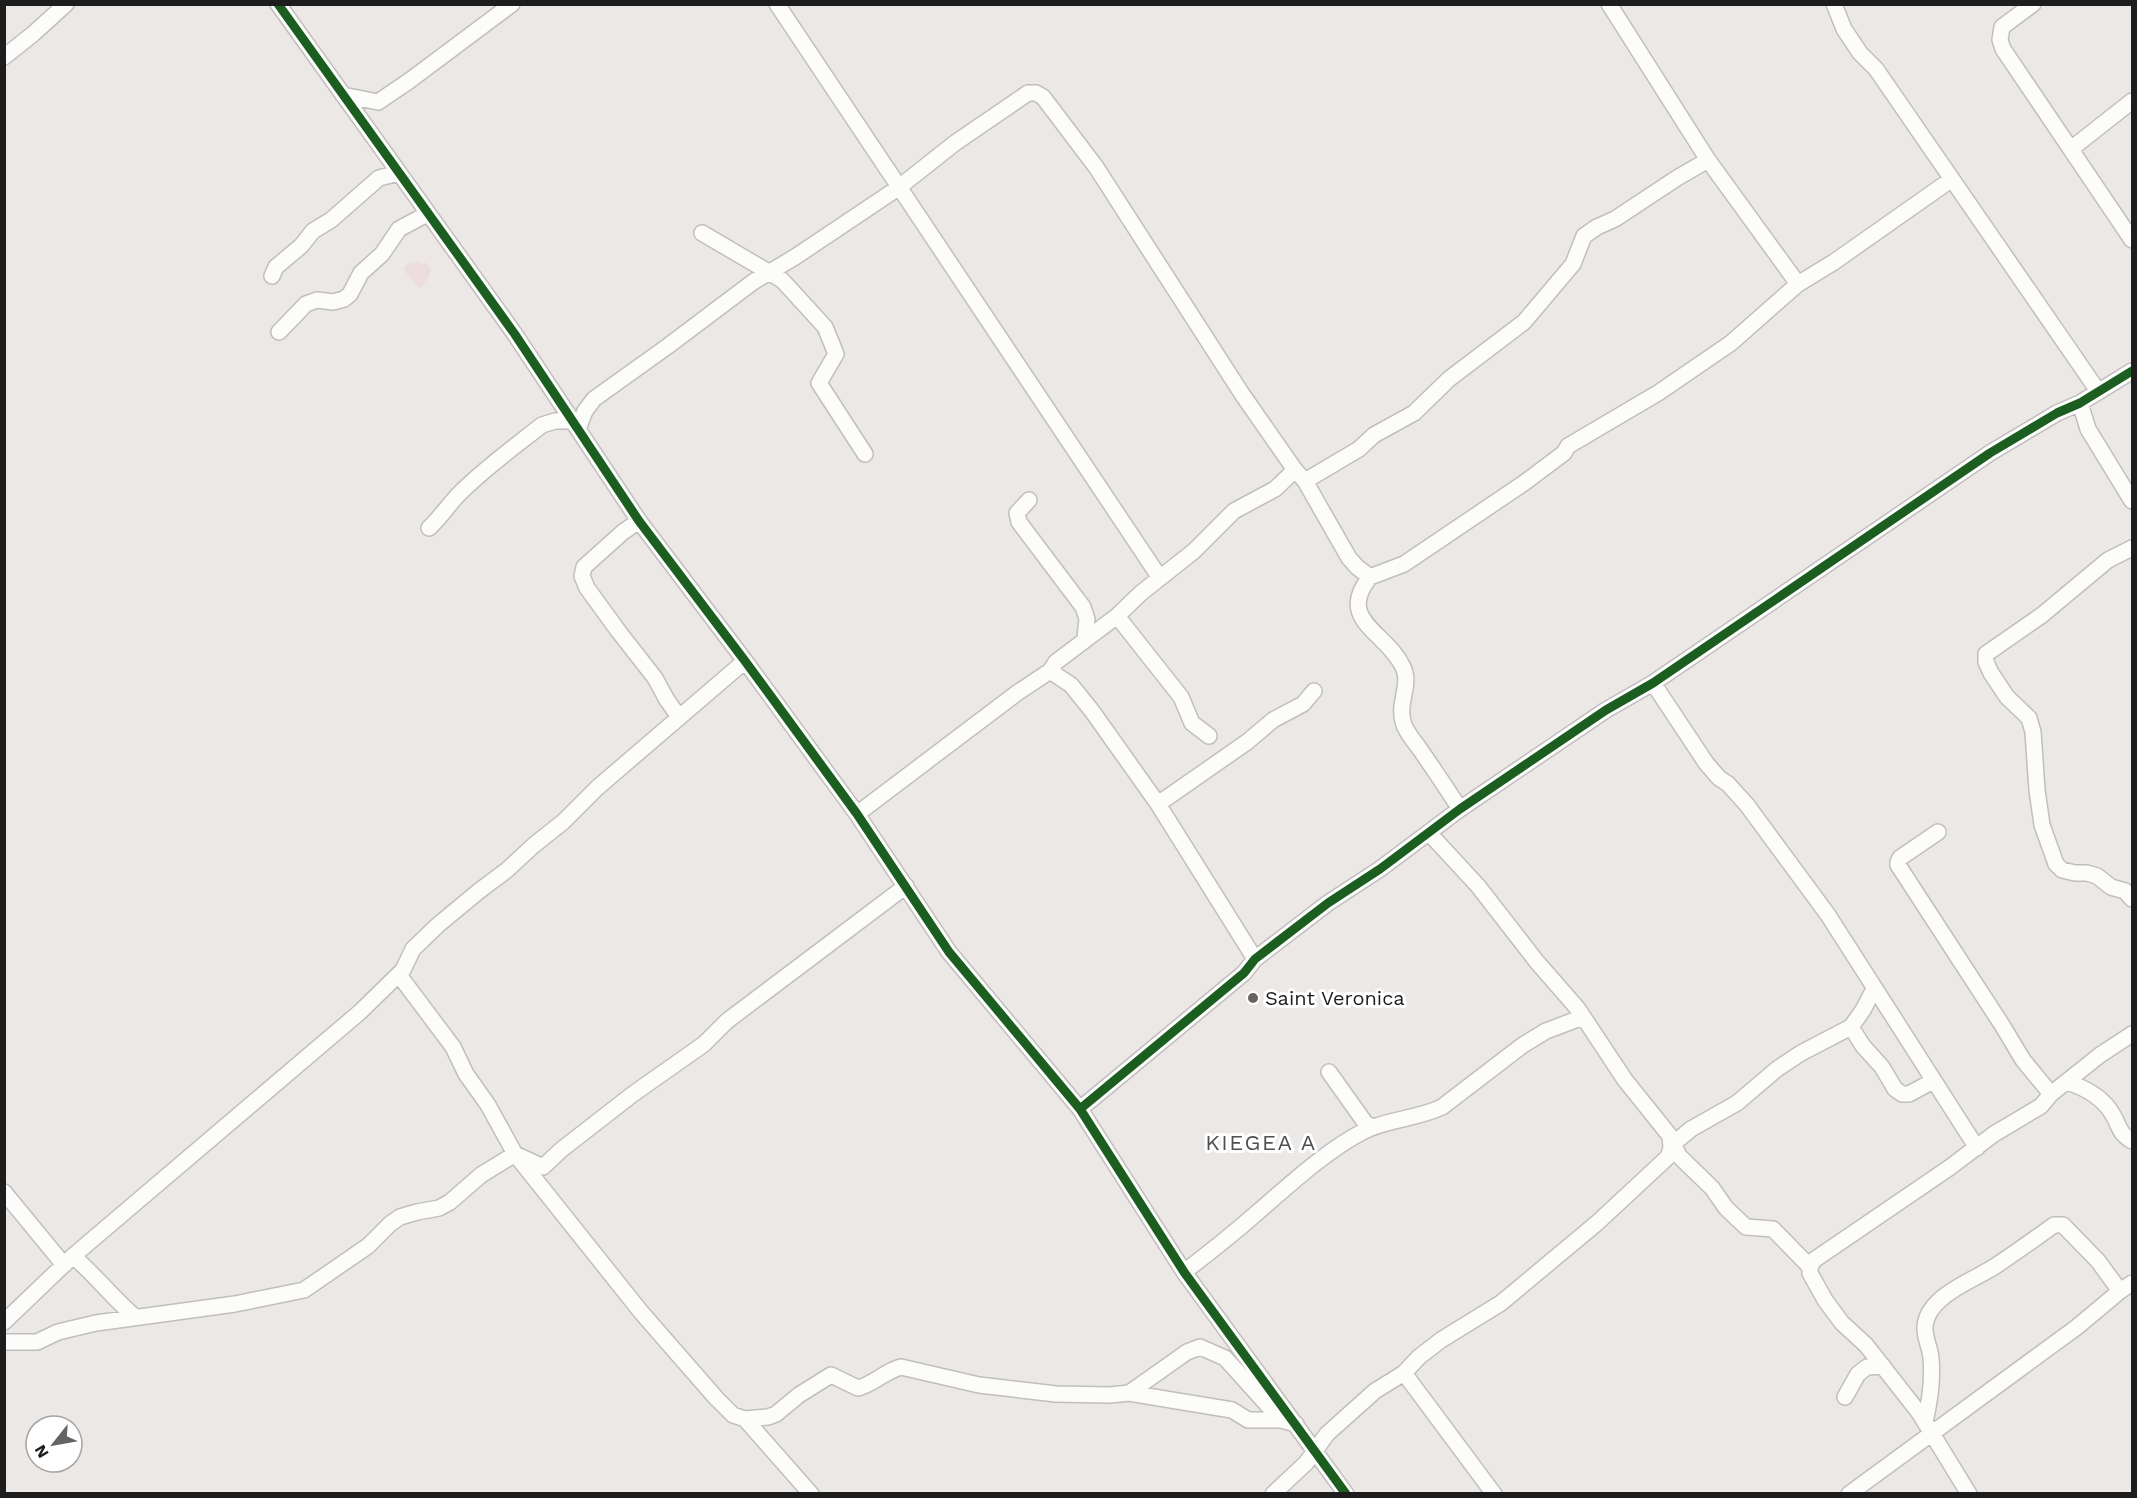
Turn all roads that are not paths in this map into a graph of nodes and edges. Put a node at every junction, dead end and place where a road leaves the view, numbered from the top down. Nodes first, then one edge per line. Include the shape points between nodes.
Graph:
1 (66, 4) edge
2 (278, 4) edge
3 (512, 4) edge
4 (777, 4) edge
5 (2033, 4) edge
6 (1837, 6) edge
7 (1615, 7) edge
8 (4, 57) edge
9 (343, 95) junction
10 (2133, 101) edge
11 (2072, 149) junction
12 (1708, 160) junction
13 (399, 173) junction
14 (1952, 178) junction
15 (898, 188) junction
16 (427, 214) junction
17 (702, 233) dead end
18 (2133, 240) edge
19 (769, 272) junction
20 (272, 276) dead end
21 (1798, 284) junction
22 (279, 332) dead end
23 (2133, 371) edge
24 (2098, 391) junction
25 (2080, 403) junction
26 (574, 425) junction
27 (865, 454) dead end
28 (1300, 476) junction
29 (1029, 500) dead end
30 (2133, 501) edge
31 (639, 521) junction
32 (429, 528) dead end
33 (2133, 548) edge
34 (1370, 577) junction
35 (1160, 578) junction
36 (1117, 616) junction
37 (1085, 638) junction
38 (745, 661) junction
39 (1050, 671) junction
40 (1653, 683) junction
41 (1314, 691) dead end
42 (679, 717) junction
43 (1209, 736) dead end
44 (1158, 804) junction
45 (1460, 809) junction
46 (856, 814) junction
47 (1938, 832) dead end
48 (1429, 833) junction
49 (906, 886) junction
50 (2133, 899) edge
51 (1255, 959) junction
52 (399, 975) junction
53 (1874, 988) junction
54 (1583, 1017) junction
55 (1851, 1027) junction
56 (2133, 1034) edge
57 (1329, 1072) dead end
58 (1933, 1081) junction
59 (2067, 1082) junction
60 (2051, 1094) junction
61 (1080, 1109) junction
62 (1374, 1127) junction
63 (1672, 1140) junction
64 (2133, 1141) edge
65 (1977, 1148) junction
66 (515, 1154) junction
67 (4, 1192) edge
68 (69, 1260) junction
69 (1810, 1267) junction
70 (1184, 1272) junction
71 (2126, 1287) edge
72 (135, 1317) junction
73 (4, 1322) edge
74 (4, 1342) edge
75 (1883, 1366) junction
76 (1404, 1373) junction
77 (1129, 1393) junction
78 (1845, 1397) dead end
79 (745, 1419) junction
80 (1281, 1420) junction
81 (1296, 1424) junction
82 (1929, 1429) junction
83 (1316, 1451) junction
84 (1853, 1492) edge
85 (811, 1494) edge
86 (1273, 1494) edge
87 (1346, 1494) edge
88 (1494, 1494) edge
89 (1969, 1494) edge

1 - 8 street
2 - 9 street
3 - 9 street via 378,102
4 - 15 street
5 - 11 street via 2002,27 2000,40 2014,67
6 - 14 street via 1844,28 1860,53 1876,69
7 - 12 street
9 - 13 street
10 - 11 street
11 - 18 street
12 - 21 street
12 - 28 street via 1584,236 1572,264 1524,322 1449,379 1414,412 1359,448
13 - 16 street
13 - 20 street via 379,178 313,231 276,267
14 - 21 street
14 - 24 street
15 - 19 street
15 - 28 street via 1028,93 1043,97 1095,167
15 - 35 street
16 - 22 street via 399,229 344,299 306,304
16 - 26 street via 514,333
17 - 19 street
19 - 26 street via 594,399
19 - 27 street via 782,280 825,327 836,354 819,383
21 - 34 street via 1731,343 1658,393 1568,446 1524,483 1404,564
23 - 24 street
24 - 25 street
25 - 30 street via 2088,429
25 - 40 street via 1990,453
26 - 31 street
26 - 32 street via 555,421 542,425 477,477
28 - 34 street via 1349,558
28 - 35 street via 1234,511
29 - 37 street via 1017,513 1019,522 1083,607 1087,619
31 - 38 street
31 - 42 street via 584,567 582,576
33 - 50 street via 2108,560 1985,657 2007,698 2029,718 2035,742 2042,825 2056,864 2062,870 2097,876
34 - 45 street via 1359,593 1359,614 1402,664 1407,681 1401,709 1404,726
35 - 36 street
36 - 37 street
36 - 43 street via 1181,697 1192,723
37 - 39 street
38 - 42 street
38 - 46 street
39 - 44 street via 1071,685
39 - 46 street
40 - 45 street via 1606,710
40 - 53 street via 1706,763 1747,805 1828,915
41 - 44 street via 1304,704 1273,720
42 - 52 street via 507,870 438,925 413,949
44 - 51 street
45 - 48 street
46 - 49 street
47 - 60 street via 1900,858 1898,865 2023,1060
48 - 51 street
48 - 54 street via 1478,886
49 - 61 street via 949,952
49 - 66 street via 543,1167
51 - 61 street via 1244,973
52 - 66 street via 453,1047
52 - 68 street
53 - 55 street
53 - 58 street
54 - 62 street via 1523,1045 1442,1107
54 - 63 street
55 - 58 street via 1902,1094
55 - 63 street via 1801,1053 1737,1103
56 - 59 street
57 - 62 street via 1366,1124
58 - 65 street
59 - 60 street
59 - 64 street via 2102,1100 2122,1136
60 - 65 street via 2041,1106
61 - 70 street
62 - 70 street via 1323,1158
63 - 69 street via 1678,1156 1746,1227 1773,1229
63 - 76 street via 1668,1157 1597,1223 1501,1303 1441,1340
65 - 69 street via 1814,1260
66 - 72 street via 481,1175 450,1202 400,1217 368,1246 304,1290
66 - 79 street via 641,1312 716,1398
67 - 68 street
68 - 72 street via 94,1274
68 - 73 street
69 - 75 street via 1842,1323
70 - 81 street
71 - 82 street via 2077,1327
71 - 82 street via 2059,1224 1967,1281 1937,1303 1926,1321 1931,1356
72 - 74 street via 58,1332 37,1342
75 - 78 street via 1867,1367 1858,1374
75 - 82 street
76 - 83 street via 1375,1391 1327,1434
76 - 88 street
77 - 79 street via 1056,1394 979,1385 901,1367 858,1388 831,1375 776,1414
77 - 80 street via 1232,1410 1248,1420
77 - 80 street via 1200,1347 1225,1358
79 - 85 street
80 - 81 street
81 - 83 street
82 - 84 street
82 - 89 street
83 - 86 street
83 - 87 street

